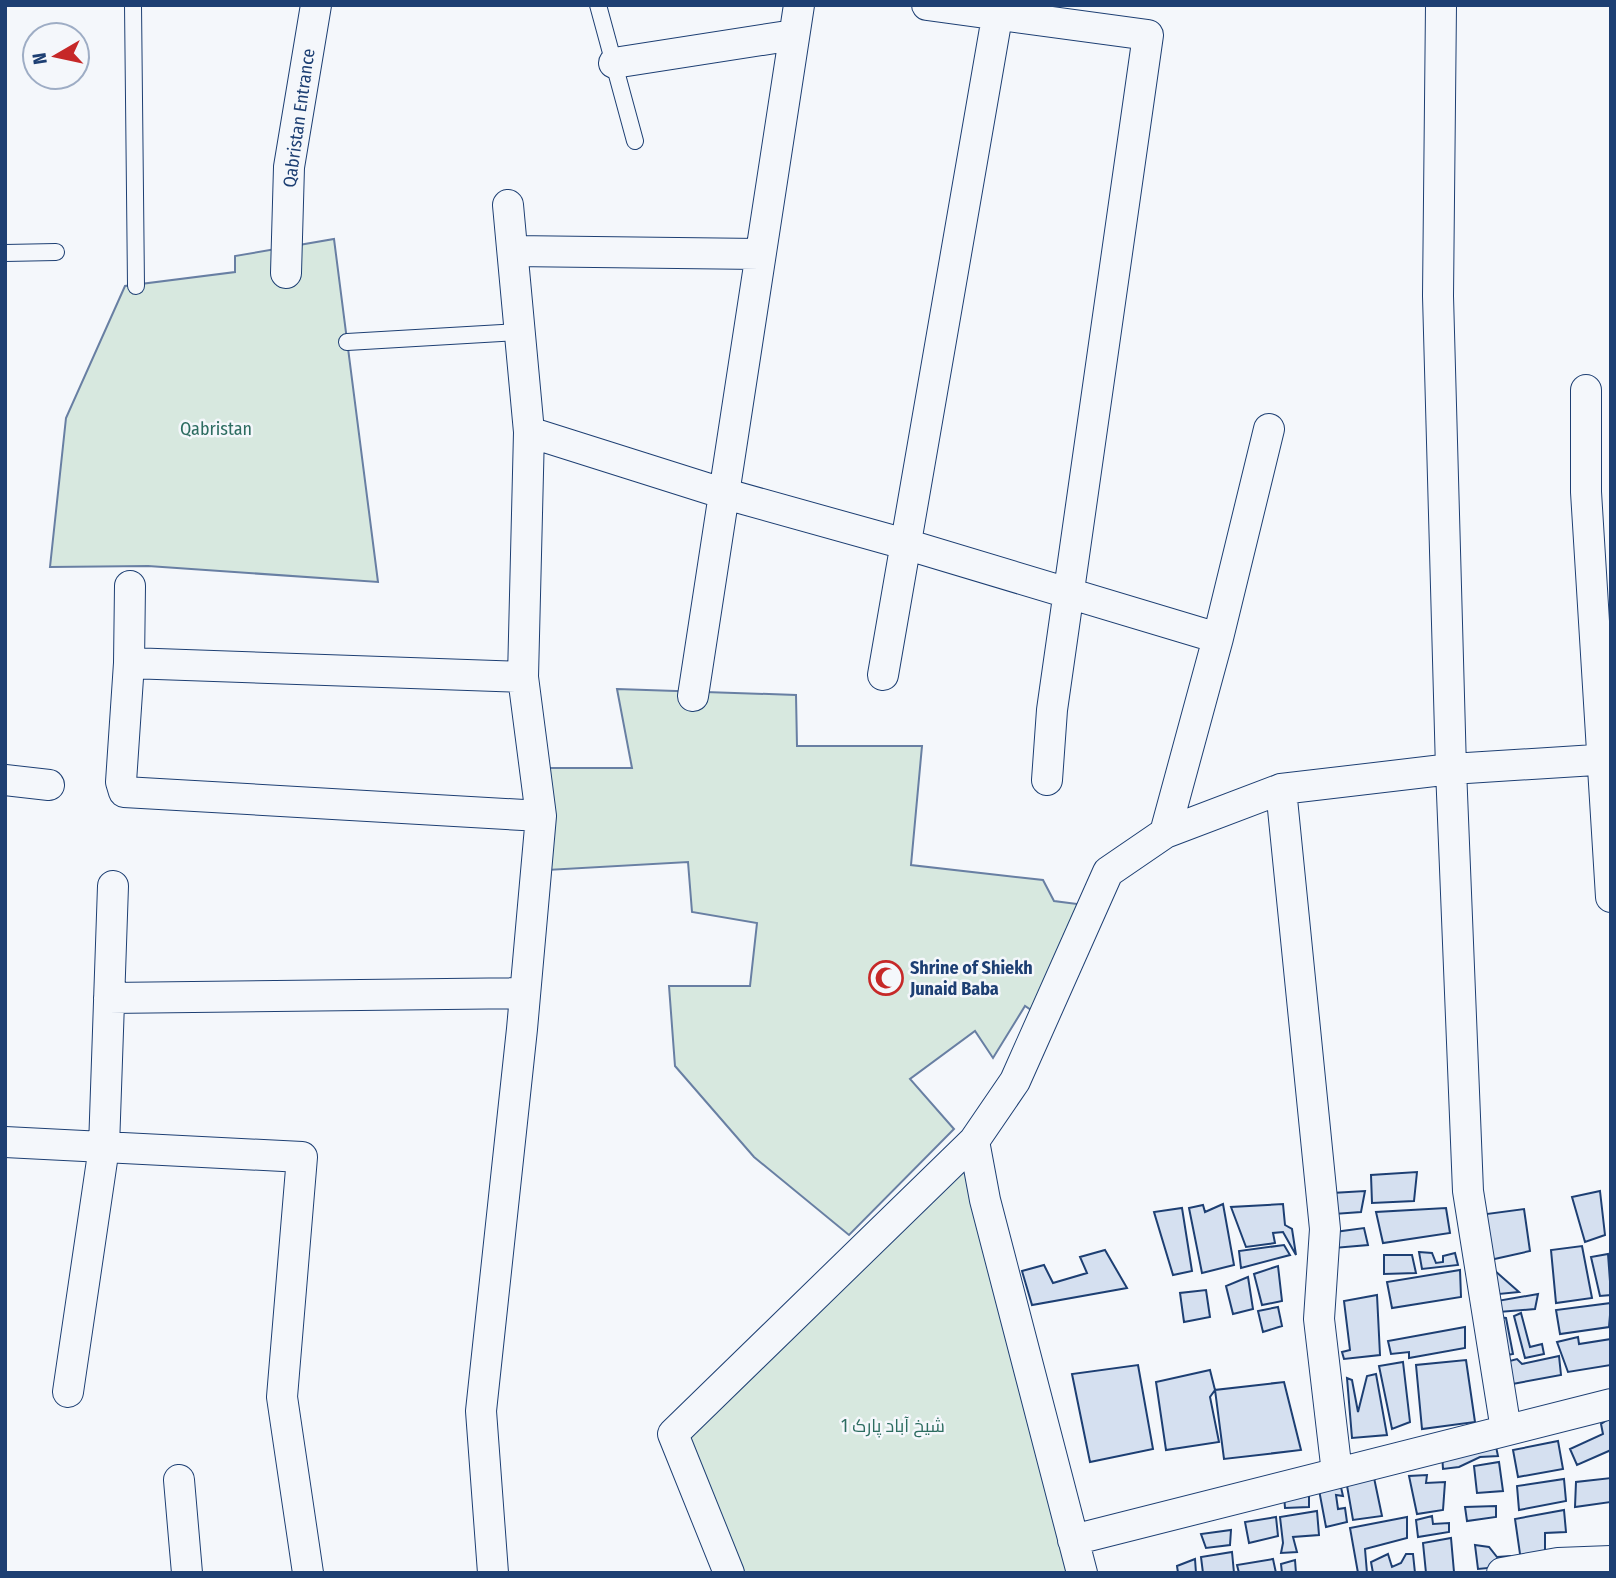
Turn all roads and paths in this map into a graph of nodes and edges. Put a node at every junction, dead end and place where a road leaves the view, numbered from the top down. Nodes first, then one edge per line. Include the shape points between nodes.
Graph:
1 (134, 5) edge
2 (316, 5) edge
3 (598, 5) edge
4 (799, 5) edge
5 (927, 5) edge
6 (1441, 5) edge
7 (997, 16) junction
8 (794, 35) junction
9 (614, 63) junction
10 (635, 141) dead end
11 (509, 205) dead end
12 (513, 251) junction
13 (56, 252) dead end
14 (5, 253) edge
15 (759, 254) junction
16 (286, 274) dead end
17 (136, 286) dead end
18 (520, 332) junction
19 (347, 342) dead end
20 (1586, 390) dead end
21 (1269, 429) dead end
22 (530, 432) junction
23 (722, 493) junction
24 (905, 544) junction
25 (130, 586) dead end
26 (1069, 592) junction
27 (1603, 626) edge
28 (1218, 638) junction
29 (129, 663) junction
30 (883, 676) dead end
31 (523, 677) junction
32 (692, 696) dead end
33 (1607, 760) edge
34 (1451, 769) junction
35 (5, 780) edge
36 (1047, 780) dead end
37 (49, 785) dead end
38 (1281, 789) junction
39 (541, 816) junction
40 (1165, 833) junction
41 (113, 886) dead end
42 (1611, 897) edge
43 (524, 993) junction
44 (109, 998) junction
45 (974, 1141) junction
46 (5, 1142) edge
47 (104, 1147) junction
48 (68, 1392) dead end
49 (1611, 1404) edge
50 (1506, 1430) junction
51 (1337, 1473) junction
52 (179, 1480) dead end
53 (1073, 1540) junction
54 (1611, 1561) edge
55 (187, 1573) edge
56 (308, 1573) edge
57 (493, 1573) edge
58 (729, 1573) edge
59 (1082, 1573) edge
60 (1502, 1573) edge

1 - 17 lane
2 - 16 street, Qabristan Entrance via 289,167
3 - 9 lane
4 - 8 street
5 - 7 street
6 - 34 street via 1438,296
7 - 24 street
7 - 26 street via 1149,35
8 - 9 street
8 - 15 street
9 - 10 lane
11 - 12 street
12 - 15 street
12 - 18 street
13 - 14 lane
15 - 23 street
18 - 19 lane
18 - 22 street
20 - 27 street via 1586,492
21 - 28 street
22 - 23 street
22 - 31 street
23 - 24 street
23 - 32 street
24 - 26 street
24 - 30 street
25 - 29 street
26 - 28 street
26 - 36 street
27 - 33 street
28 - 40 street
29 - 31 street
29 - 39 street via 124,792
31 - 39 street
33 - 34 street
33 - 42 street
34 - 38 street
34 - 50 street via 1468,1191
35 - 37 street
38 - 40 street
38 - 51 street via 1325,1229 1319,1318
39 - 43 street
40 - 45 street via 1108,872 1015,1081
41 - 44 street
43 - 44 street
43 - 57 street via 481,1411
44 - 47 street
45 - 53 street via 985,1200
45 - 58 street via 673,1434
46 - 47 street
47 - 48 street
47 - 56 street via 302,1157 282,1397
49 - 50 street
50 - 51 street
51 - 53 street
52 - 55 street
53 - 59 street
54 - 60 street via 1558,1563

